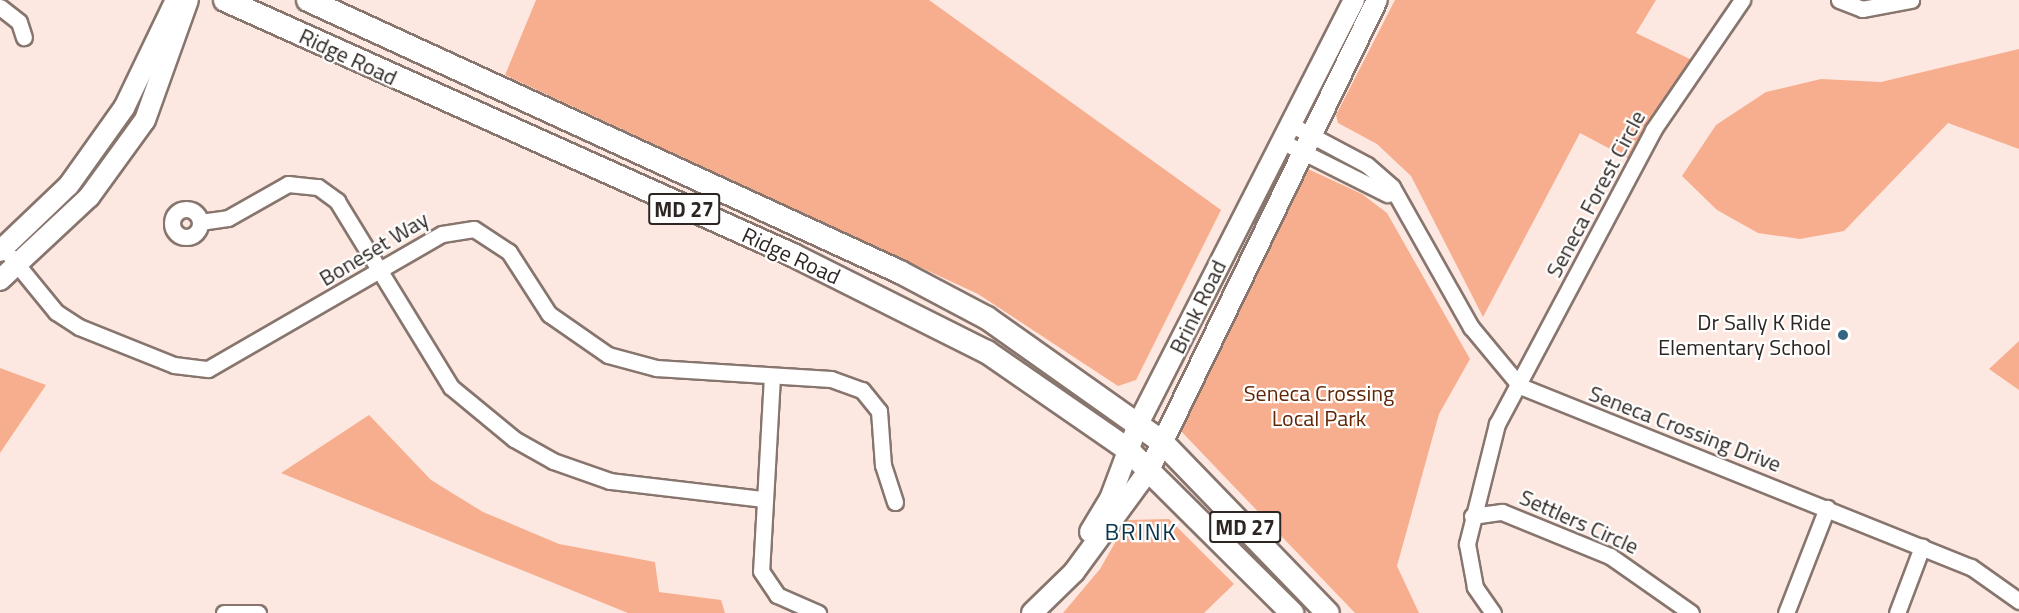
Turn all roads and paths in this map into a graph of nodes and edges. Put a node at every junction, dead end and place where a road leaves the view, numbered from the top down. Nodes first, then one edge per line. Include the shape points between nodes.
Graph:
1 (176, 0) edge
2 (188, 0) edge
3 (225, 0) edge
4 (309, 0) edge
5 (1354, 0) edge
6 (1377, 0) edge
7 (1742, 0) edge
8 (1839, 0) edge
9 (1911, 0) edge
10 (0, 7) edge
11 (24, 37) dead end
12 (1286, 133) junction
13 (1310, 144) junction
14 (200, 222) dead end
15 (1, 248) edge
16 (18, 267) junction
17 (380, 273) junction
18 (0, 280) edge
19 (772, 376) junction
20 (1520, 386) junction
21 (1139, 422) junction
22 (1162, 442) junction
23 (1127, 449) junction
24 (1149, 470) junction
25 (763, 499) junction
26 (895, 502) dead end
27 (1827, 508) junction
28 (1472, 516) junction
29 (1922, 547) junction
30 (2019, 601) edge
31 (224, 613) edge
32 (258, 613) edge
33 (818, 613) edge
34 (1020, 613) edge
35 (1032, 613) edge
36 (1292, 613) edge
37 (1328, 613) edge
38 (1493, 613) edge
39 (1691, 613) edge
40 (1786, 613) edge
41 (1897, 613) edge

1 - 15 main road via 124,108 69,185
2 - 16 main road via 145,120 89,197
3 - 23 highway, Ridge Road / MD 27 via 813,266 987,352
4 - 21 highway, Ridge Road / MD 27 via 900,272 987,318
5 - 12 main road, Brink Road
6 - 13 main road, Brink Road
7 - 20 street, Seneca Forest Circle via 1653,130
8 - 9 street via 1862,9
10 - 11 street via 19,22
12 - 13 street, Seneca Crossing Drive
12 - 21 main road, Brink Road
13 - 20 street, Seneca Crossing Drive via 1376,185 1410,213 1471,327
13 - 22 main road, Brink Road
14 - 17 street via 228,218 288,184 309,184 337,201
15 - 16 street, Boneset Way
16 - 17 street, Boneset Way via 56,312 79,327 190,369 226,362
16 - 18 main road
17 - 19 street, Boneset Way via 442,234 474,229 498,240 509,252 549,314 608,355 634,365
17 - 25 street via 451,387 514,439 553,461 610,481
19 - 25 street
19 - 26 street, Boneset Way via 831,379 862,390 879,411 883,465
20 - 27 street, Seneca Crossing Drive
20 - 28 street, Seneca Forest Circle via 1497,424
21 - 22 highway, Ridge Road / MD 27
21 - 23 main road, Brink Road
22 - 24 main road, Brink Road
22 - 37 highway, Ridge Road / MD 27
23 - 24 highway, Ridge Road / MD 27
23 - 34 main road, Brink Road via 1098,520 1062,572
24 - 35 main road, Brink Road via 1074,572
24 - 36 highway, Ridge Road / MD 27
25 - 33 street via 759,560 765,579 788,602
27 - 29 street, Seneca Crossing Drive
27 - 40 street
28 - 38 street, Seneca Forest Circle via 1467,558 1475,587
28 - 39 street, Settlers Circle via 1502,512 1610,556
29 - 30 street, Seneca Crossing Drive via 1971,567
29 - 41 street
31 - 32 street

